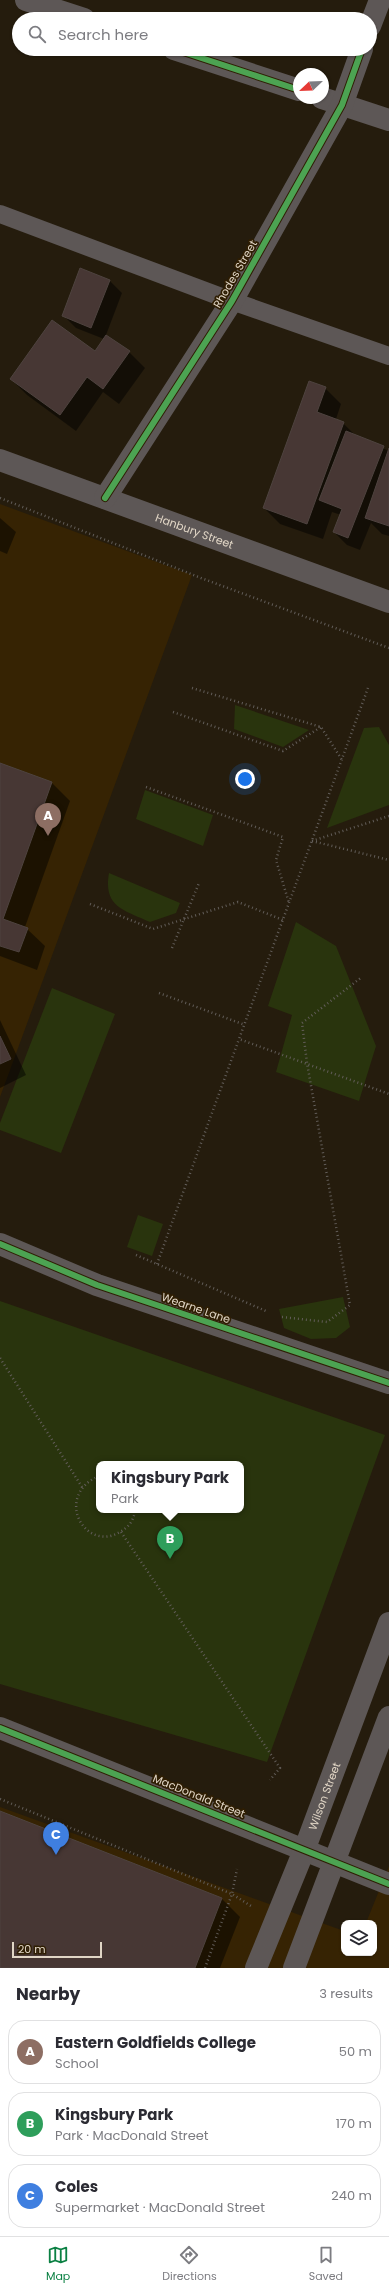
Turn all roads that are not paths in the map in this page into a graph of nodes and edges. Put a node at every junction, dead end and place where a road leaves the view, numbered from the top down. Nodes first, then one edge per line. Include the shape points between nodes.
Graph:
1 (380, 0) edge
2 (32, 1) edge
3 (64, 12) edge
4 (375, 12) edge
5 (195, 56) edge
6 (358, 56) edge
7 (293, 88) edge
8 (332, 101) edge
9 (389, 120) edge
10 (0, 214) edge
11 (232, 302) junction
12 (389, 356) edge
13 (0, 460) edge
14 (105, 498) junction
15 (389, 602) edge
16 (0, 1244) edge
17 (389, 1383) edge
18 (389, 1623) edge
19 (389, 1717) edge
20 (0, 1728) edge
21 (305, 1848) junction
22 (335, 1862) junction
23 (389, 1884) edge
24 (256, 1968) edge
25 (294, 1968) edge

1 - 4 street
2 - 3 street
5 - 7 street
6 - 8 street, Rhodes Street
8 - 9 street
8 - 11 street, Rhodes Street
10 - 11 lane
11 - 12 lane
11 - 14 street, Rhodes Street
13 - 14 street, Hanbury Street
14 - 15 street, Hanbury Street
16 - 17 street, Wearne Lane via 97,1285
18 - 21 street, Wilson Street
19 - 22 street
20 - 21 street, MacDonald Street
21 - 22 street, MacDonald Street
21 - 24 street, Wilson Street
22 - 23 street, MacDonald Street
22 - 25 street

